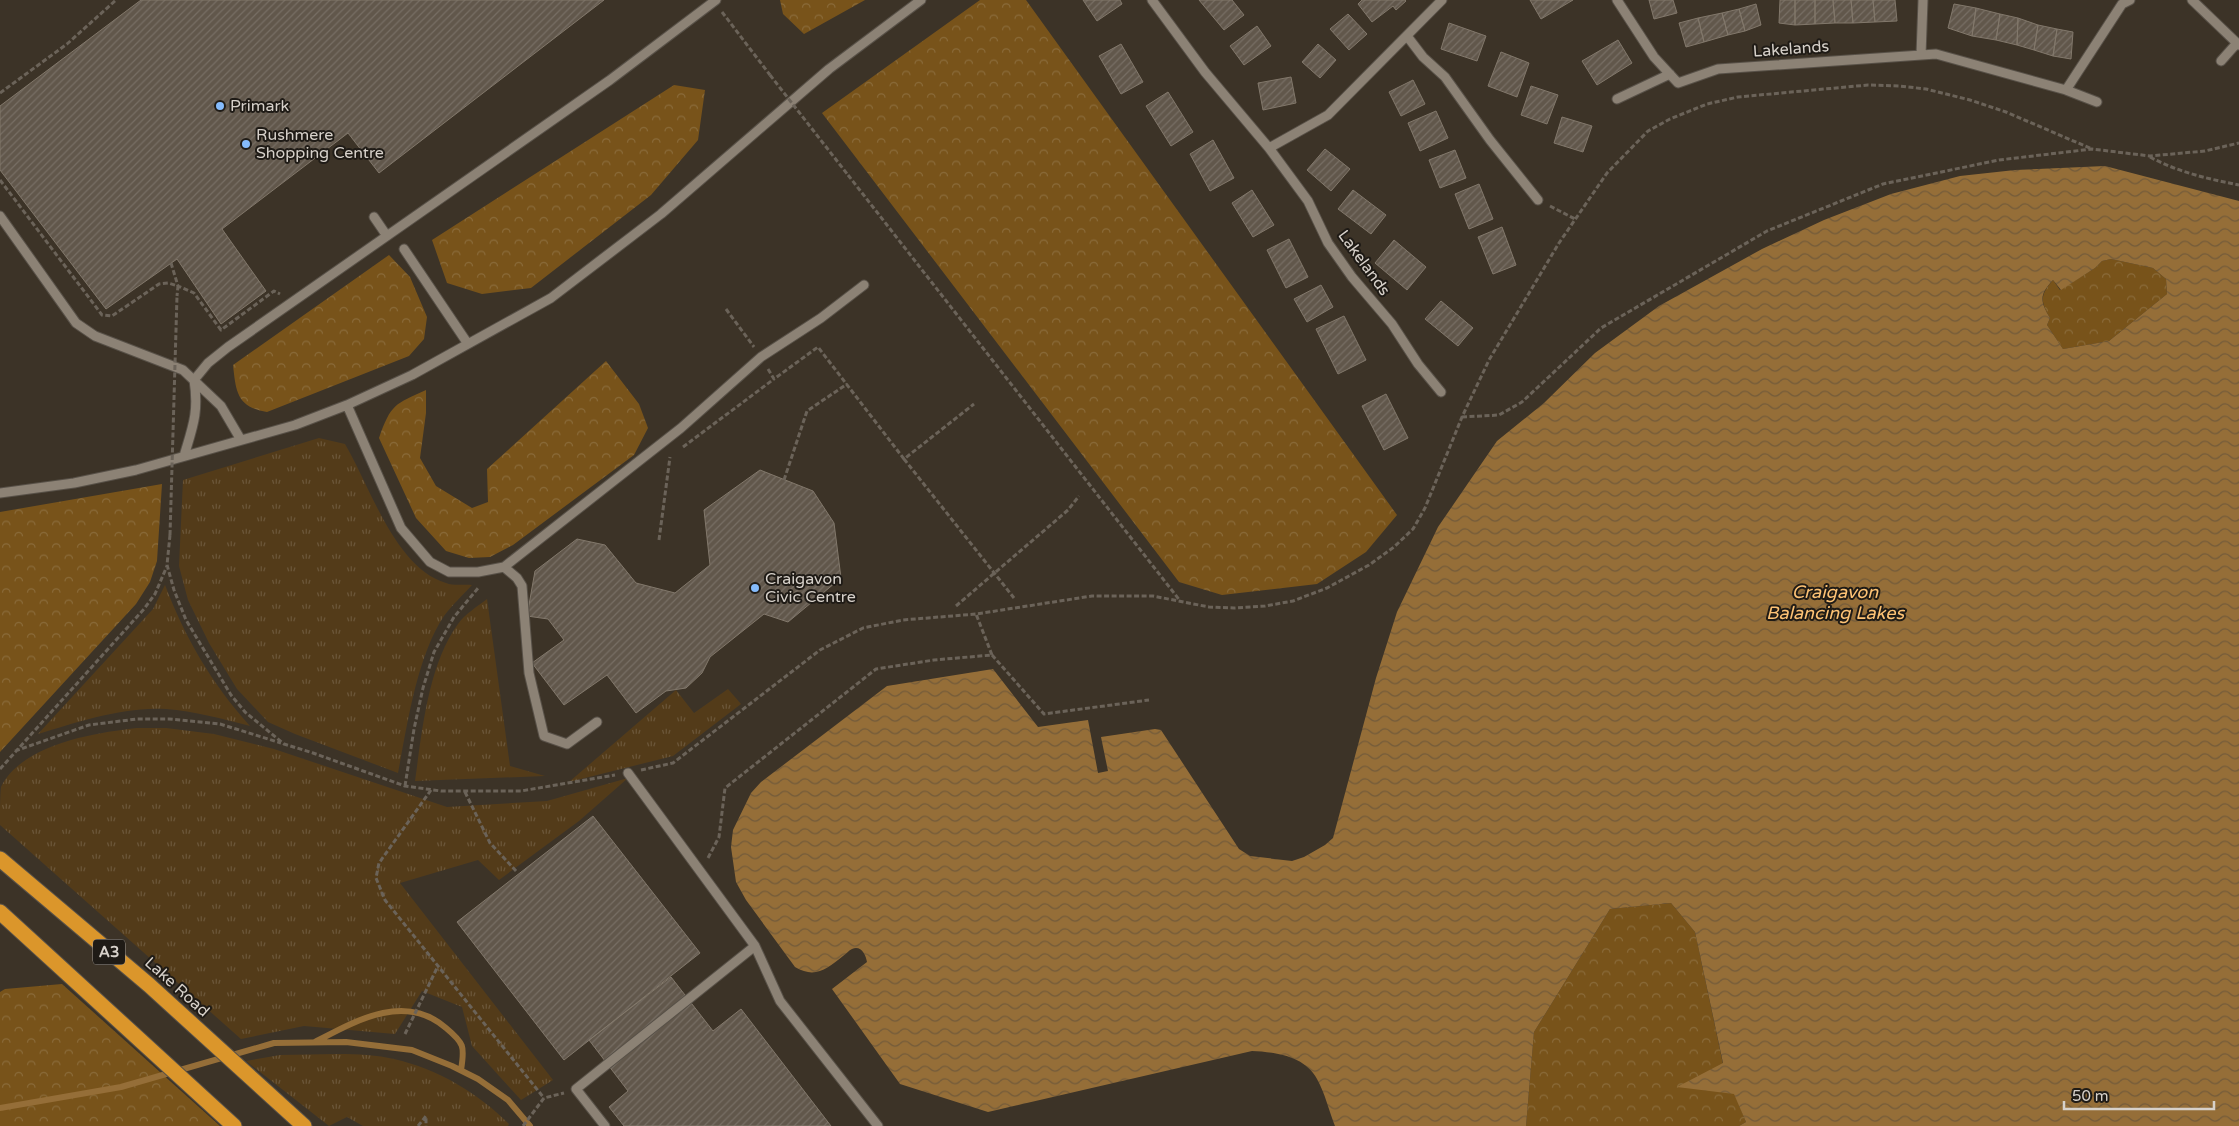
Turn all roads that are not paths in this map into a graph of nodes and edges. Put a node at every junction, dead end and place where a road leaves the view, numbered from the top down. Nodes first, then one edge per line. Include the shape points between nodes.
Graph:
1 (921, 0) edge
2 (1152, 0) edge
3 (1442, 0) edge
4 (1617, 0) edge
5 (1922, 0) edge
6 (2130, 0) edge
7 (2192, 0) edge
8 (715, 1) edge
9 (1407, 36) junction
10 (2238, 44) edge
11 (1921, 55) junction
12 (2221, 61) dead end
13 (1670, 74) junction
14 (2066, 90) junction
15 (1617, 99) dead end
16 (2097, 102) dead end
17 (1269, 148) junction
18 (1538, 200) road end
19 (0, 216) edge
20 (374, 217) dead end
21 (387, 236) junction
22 (404, 249) dead end
23 (864, 285) dead end
24 (468, 344) junction
25 (194, 380) junction
26 (1440, 392) dead end
27 (347, 406) junction
28 (242, 440) junction
29 (184, 456) junction
30 (0, 493) edge
31 (504, 568) junction
32 (598, 722) dead end
33 (628, 773) road end
34 (0, 859) edge
35 (0, 912) edge
36 (755, 946) junction
37 (234, 1126) edge
38 (304, 1126) edge
39 (605, 1126) edge
40 (878, 1126) edge

1 - 24 street via 829,69 661,214 551,298
2 - 17 street, Lakelands via 1205,72
3 - 9 street
4 - 13 street via 1654,57
5 - 11 street
6 - 14 street via 2122,4
7 - 10 street
8 - 21 street via 610,80
9 - 17 street via 1328,115
9 - 18 street via 1423,57 1445,77
10 - 12 street
11 - 13 street, Lakelands via 1718,69 1678,83
11 - 14 street, Lakelands via 1936,54
13 - 15 street
14 - 16 street, Lakelands
17 - 26 street, Lakelands via 1308,201 1328,243
19 - 25 street via 76,323 95,336 183,370
20 - 21 street
21 - 25 street via 228,347
22 - 24 street
23 - 31 street via 821,318 760,357 681,428
24 - 27 street
25 - 28 street via 221,406
25 - 29 street via 195,420
27 - 28 street
27 - 31 street via 401,528 430,562 449,572
28 - 29 street
29 - 30 street via 74,483
31 - 32 street via 522,586 530,673 544,736 566,744
33 - 36 street
34 - 38 highway, Lake Road / A3 via 149,985
35 - 37 highway, A3
36 - 39 street via 576,1089
36 - 40 street via 780,1001

